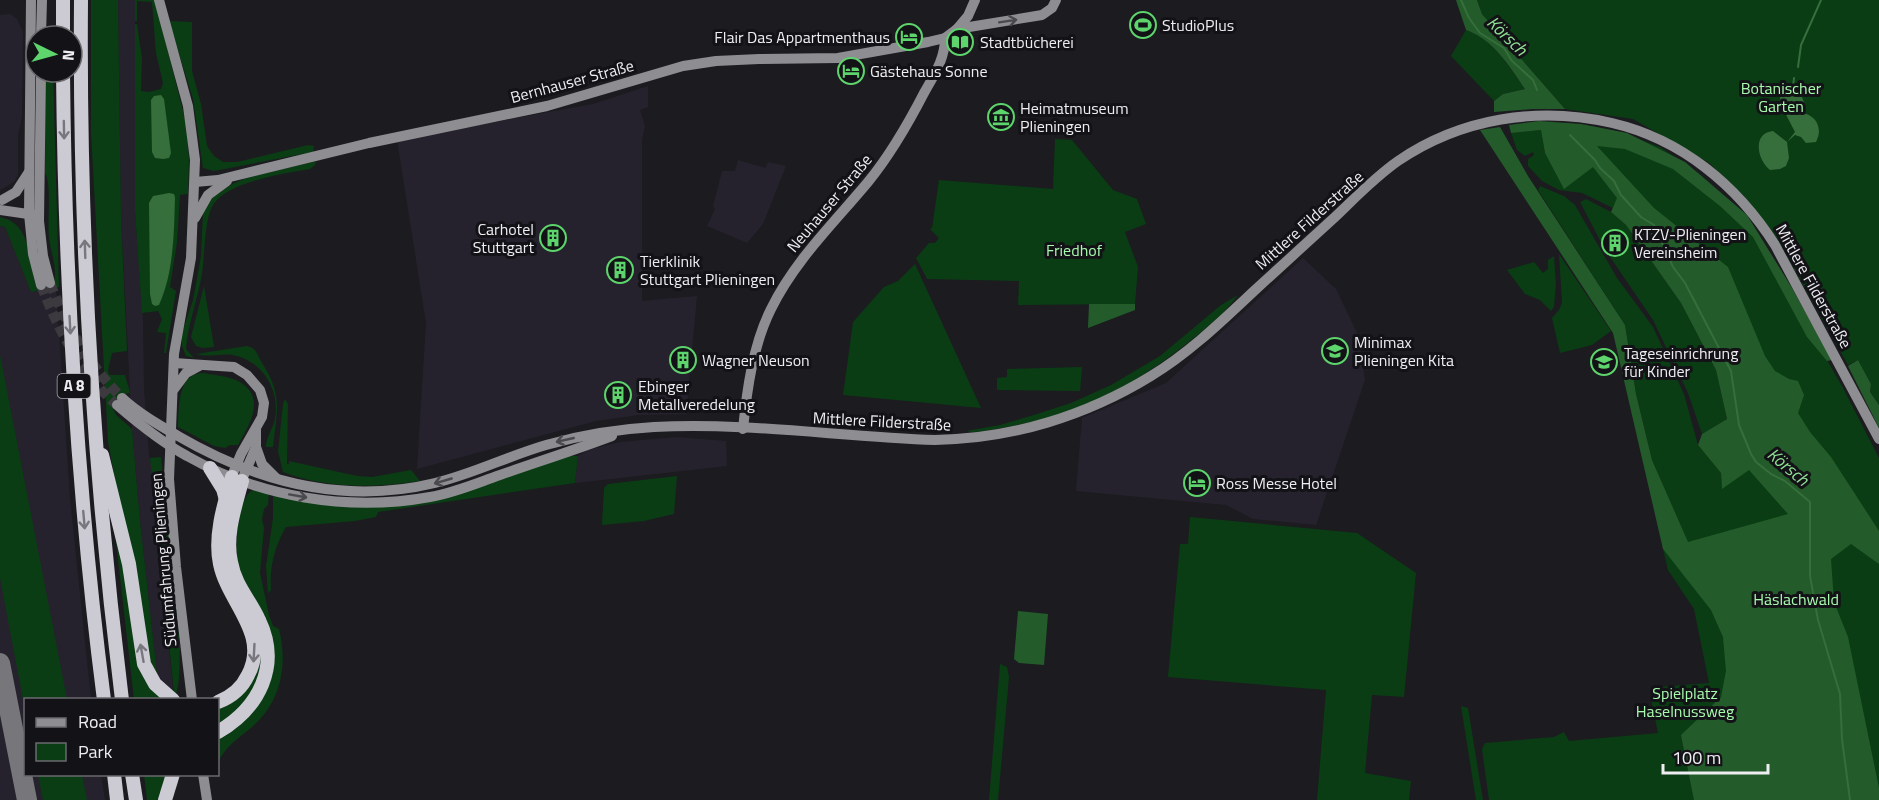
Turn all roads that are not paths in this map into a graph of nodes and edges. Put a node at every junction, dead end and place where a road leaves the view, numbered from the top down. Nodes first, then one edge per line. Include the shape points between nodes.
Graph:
1 (31, 0) edge
2 (42, 0) edge
3 (63, 0) edge
4 (81, 0) edge
5 (159, 0) edge
6 (975, 0) edge
7 (1054, 4) edge
8 (968, 16) junction
9 (41, 24) edge
10 (63, 24) edge
11 (974, 26) junction
12 (957, 29) junction
13 (945, 38) junction
14 (40, 84) edge
15 (63, 84) edge
16 (30, 172) junction
17 (233, 176) junction
18 (195, 182) junction
19 (34, 202) junction
20 (1, 204) edge
21 (34, 215) junction
22 (194, 221) junction
23 (46, 284) tunnel mouth
24 (174, 363) junction
25 (200, 366) junction
26 (171, 395) junction
27 (743, 429) junction
28 (256, 430) junction
29 (627, 431) junction
30 (95, 433) junction
31 (1879, 438) edge
32 (256, 447) junction
33 (210, 468) junction
34 (239, 474) junction
35 (279, 480) junction
36 (226, 500) junction
37 (104, 698) edge
38 (122, 698) edge
39 (172, 698) edge
40 (192, 698) edge
41 (219, 701) edge
42 (219, 731) edge
43 (114, 776) edge
44 (132, 776) edge
45 (172, 776) edge
46 (203, 776) edge
47 (117, 800) edge
48 (136, 800) edge
49 (165, 800) edge
50 (207, 800) edge

1 - 16 main road
2 - 9 main road
3 - 10 highway
30 -> 4 highway, A 8 via 84,212
5 - 18 main road, Südumfahrung Plieningen via 190,114
6 - 8 main road
11 -> 7 main road via 1042,15
8 - 11 main road
8 - 12 main road
11 - 12 main road
12 - 13 main road, Bernhauser Straße
13 - 17 main road, Bernhauser Straße via 838,58 716,61 683,66 547,106
13 - 27 main road, Neuhauser Straße via 942,58 899,141 806,252 771,308 755,350
14 - 19 main road
15 -> 37 highway, A 8 via 74,380 86,540
16 - 19 main road
16 - 20 main road via 16,192
17 - 18 main road, Bernhauser Straße
17 - 22 main road via 208,195
18 - 22 main road, Südumfahrung Plieningen
19 - 20 main road
19 - 21 main road
20 - 21 main road
21 - 23 main road via 33,254
22 - 24 main road, Südumfahrung Plieningen
24 - 25 main road
24 - 26 main road, Südumfahrung Plieningen
25 - 26 main road via 183,375
25 - 28 main road via 234,367 254,381 264,405
26 - 40 main road, Südumfahrung Plieningen via 170,501
27 - 29 main road, Mittlere Filderstraße via 653,427
27 - 31 main road, Mittlere Filderstraße via 958,440 1020,430 1074,414 1130,389 1175,360 1397,161 1440,137 1485,122 1556,115 1596,119 1650,135 1694,159 1736,195 1775,244
28 - 32 main road
28 - 34 main road
34 -> 29 main road, Mittlere Filderstraße via 289,494 329,501 404,501 461,489
29 -> 35 main road, Mittlere Filderstraße via 555,443 465,474 408,488 346,491
30 - 38 highway, A 8
39 -> 30 highway via 154,684 144,664 127,551
32 - 34 main road
32 - 35 main road via 262,465
33 - 34 main road
33 - 34 main road via 162,441 119,401
33 - 36 highway
34 - 35 main road, Mittlere Filderstraße
34 - 36 highway
34 - 42 highway via 230,556 236,580 262,626 267,662 254,701 239,718
36 -> 41 highway via 219,536 220,564 252,632 255,652 243,684
43 - 47 highway
44 - 48 highway
45 - 49 highway
46 - 50 main road

